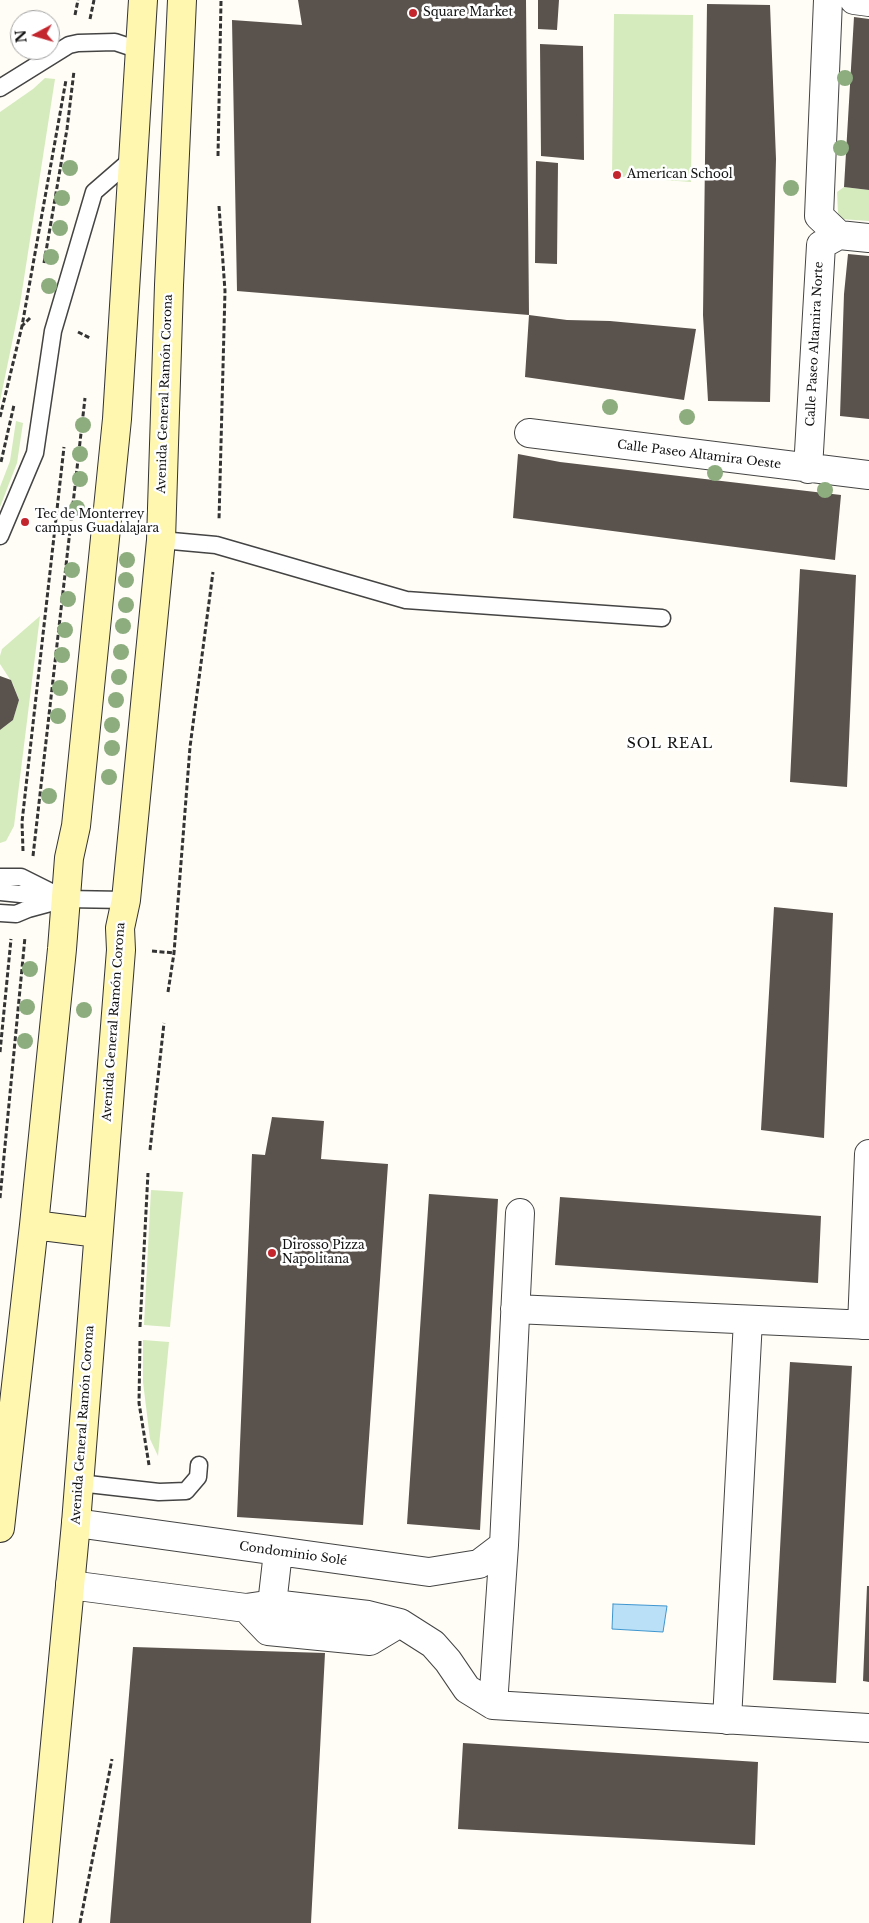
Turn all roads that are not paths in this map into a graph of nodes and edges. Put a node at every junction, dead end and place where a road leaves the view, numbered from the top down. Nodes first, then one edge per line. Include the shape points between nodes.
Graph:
1 (143, 0) edge
2 (182, 0) edge
3 (828, 0) edge
4 (854, 0) edge
5 (869, 2) edge
6 (139, 50) junction
7 (0, 88) edge
8 (132, 159) junction
9 (839, 235) junction
10 (869, 238) edge
11 (530, 433) dead end
12 (797, 467) junction
13 (869, 475) edge
14 (0, 536) edge
15 (161, 540) junction
16 (662, 618) dead end
17 (0, 877) edge
18 (0, 892) edge
19 (65, 900) junction
20 (126, 900) junction
21 (15, 912) edge
22 (869, 1154) edge
23 (520, 1213) dead end
24 (34, 1225) junction
25 (98, 1233) junction
26 (515, 1309) junction
27 (748, 1320) junction
28 (866, 1325) edge
29 (199, 1466) dead end
30 (78, 1483) junction
31 (76, 1523) junction
32 (0, 1528) edge
33 (504, 1545) junction
34 (278, 1552) junction
35 (70, 1585) junction
36 (260, 1606) junction
37 (400, 1623) junction
38 (493, 1705) junction
39 (727, 1720) junction
40 (869, 1728) edge
41 (38, 1923) edge

1 - 6 main road
2 - 15 main road, Avenida General Ramón Corona
3 - 9 street via 819,216
4 - 5 street
6 - 7 lane via 114,42 69,45
6 - 8 main road
8 - 14 lane via 94,192 53,331 35,453
8 - 19 main road via 117,419 76,826
9 - 10 street
9 - 12 street, Calle Paseo Altamira Norte via 820,244
11 - 12 street, Calle Paseo Altamira Oeste
12 - 13 street, Calle Paseo Altamira Oeste
15 - 16 lane via 216,545 406,600
15 - 20 main road, Avenida General Ramón Corona
17 - 19 lane via 26,880
18 - 19 lane
19 - 20 lane
19 - 21 lane
19 - 24 main road
20 - 25 main road, Avenida General Ramón Corona via 120,928 121,950
22 - 28 street
23 - 26 street
24 - 25 main road
24 - 32 main road
25 - 30 main road, Avenida General Ramón Corona
26 - 27 street
26 - 33 street
27 - 28 street
27 - 39 street
29 - 30 lane via 198,1477 186,1491 159,1492
30 - 31 main road, Avenida General Ramón Corona
31 - 34 street, Condominio Solé
31 - 35 main road, Avenida General Ramón Corona
33 - 34 street, Condominio Solé via 478,1564 429,1572
33 - 38 street
34 - 36 street
35 - 36 street
35 - 41 main road, Avenida General Ramón Corona
36 - 37 street via 368,1615
36 - 37 street via 268,1631 370,1641
37 - 38 street via 433,1644 467,1689
38 - 39 street
39 - 40 street

